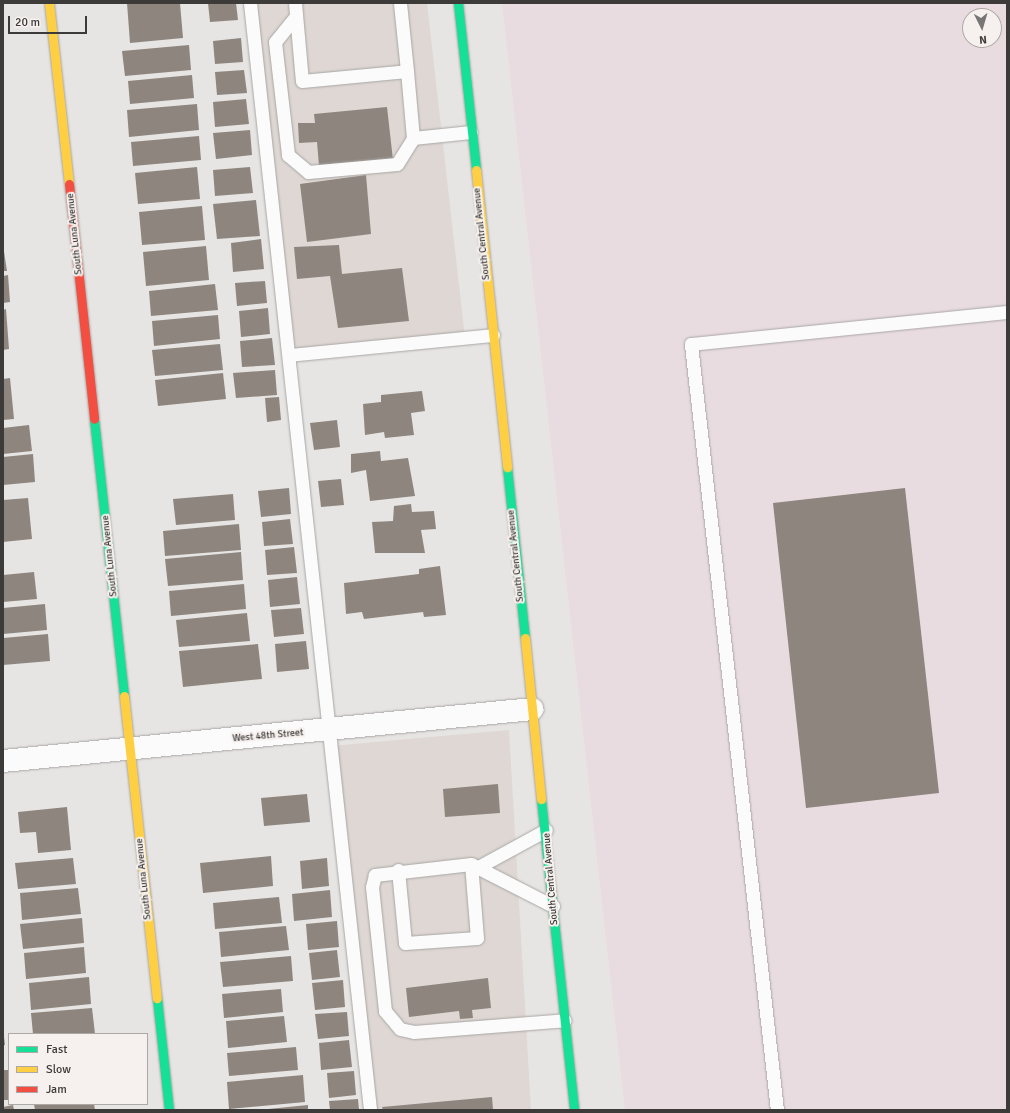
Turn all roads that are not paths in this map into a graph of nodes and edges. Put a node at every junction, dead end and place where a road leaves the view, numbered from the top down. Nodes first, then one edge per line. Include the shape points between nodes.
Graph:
1 (49, 3) edge
2 (250, 3) edge
3 (400, 3) edge
4 (458, 3) edge
5 (295, 10) edge
6 (407, 71) junction
7 (472, 132) junction
8 (413, 138) junction
9 (1007, 312) edge
10 (493, 335) junction
11 (289, 355) junction
12 (532, 709) junction
13 (329, 730) junction
14 (131, 748) junction
15 (3, 761) edge
16 (546, 830) junction
17 (476, 865) junction
18 (398, 870) junction
19 (553, 906) junction
20 (565, 1020) junction
21 (169, 1110) edge
22 (370, 1110) edge
23 (574, 1110) edge
24 (778, 1110) edge

1 - 14 main road, South Luna Avenue
2 - 11 lane
3 - 6 lane
4 - 7 main road, South Central Avenue
5 - 6 lane via 302,81
5 - 8 lane via 275,42 288,155 308,172 397,164
6 - 8 lane
7 - 8 lane
7 - 10 main road, South Central Avenue
9 - 24 lane via 691,344
10 - 11 lane
10 - 12 main road, South Central Avenue
11 - 13 lane
12 - 13 street, West 48th Street
12 - 16 main road, South Central Avenue
13 - 14 street, West 48th Street
13 - 22 lane
14 - 15 street, West 48th Street
14 - 21 main road, South Luna Avenue
16 - 17 lane
16 - 19 main road, South Central Avenue
17 - 18 lane
17 - 18 lane via 477,938 406,943
17 - 19 lane
18 - 20 lane via 375,874 372,887 385,1011 400,1029 414,1032
19 - 20 main road, South Central Avenue
20 - 23 main road, South Central Avenue

